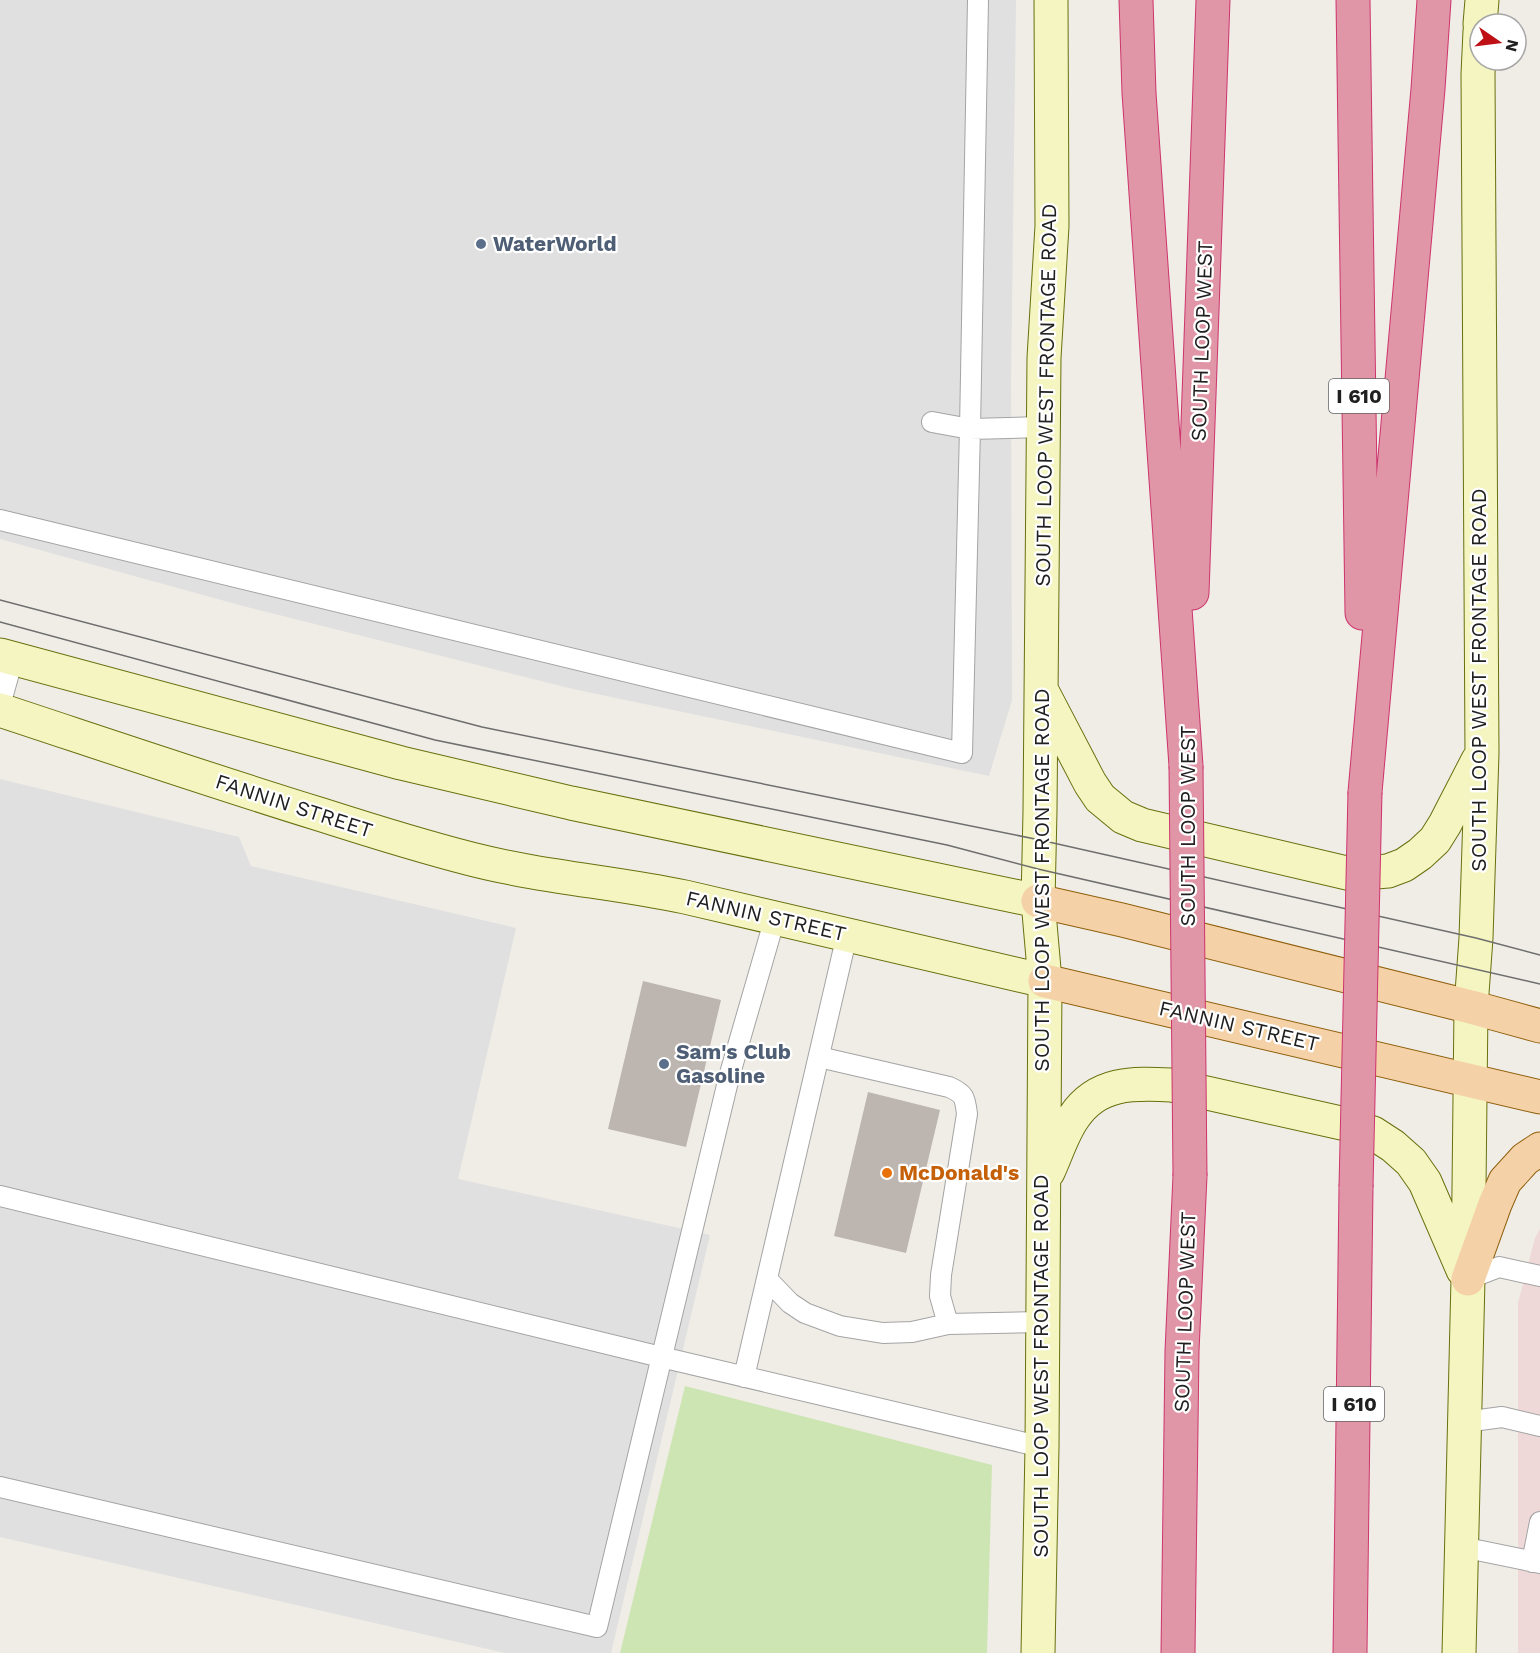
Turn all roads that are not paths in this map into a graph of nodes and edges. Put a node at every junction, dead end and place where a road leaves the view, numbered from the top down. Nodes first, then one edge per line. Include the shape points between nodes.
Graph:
1 (978, 0) edge
2 (1051, 0) edge
3 (1136, 0) edge
4 (1213, 0) edge
5 (1353, 0) edge
6 (1434, 0) edge
7 (1478, 72) edge
8 (932, 422) dead end
9 (1043, 427) junction
10 (970, 429) junction
11 (0, 520) edge
12 (7, 657) edge
13 (1040, 689) junction
14 (0, 705) edge
15 (0, 710) edge
16 (1482, 753) junction
17 (1186, 766) junction
18 (1365, 792) junction
19 (1038, 901) junction
20 (775, 918) junction
21 (847, 935) junction
22 (1045, 981) junction
23 (1471, 1007) junction
24 (1540, 1026) edge
25 (819, 1057) junction
26 (1470, 1080) junction
27 (1540, 1097) edge
28 (1540, 1149) edge
29 (1043, 1183) junction
30 (0, 1196) edge
31 (1540, 1276) edge
32 (767, 1279) junction
33 (1468, 1279) junction
34 (1042, 1323) junction
35 (948, 1324) junction
36 (1182, 1351) junction
37 (661, 1357) junction
38 (744, 1377) junction
39 (1465, 1422) junction
40 (1540, 1426) edge
41 (1042, 1447) junction
42 (0, 1487) edge
43 (1540, 1521) edge
44 (1462, 1547) junction
45 (1536, 1562) edge
46 (1463, 1652) edge
47 (1038, 1653) edge
48 (1155, 1653) edge
49 (1178, 1653) edge
50 (1352, 1653) edge

1 - 10 lane
2 - 9 main road, SOUTH LOOP WEST FRONTAGE ROAD via 1052,226
3 - 17 highway via 1139,93
4 - 17 highway, SOUTH LOOP WEST
5 - 18 highway, I 610
6 - 18 highway
7 - 16 main road, SOUTH LOOP WEST FRONTAGE ROAD
8 - 10 lane
9 - 10 lane
9 - 13 main road, SOUTH LOOP WEST FRONTAGE ROAD
10 - 11 lane via 962,753
12 - 14 lane
12 - 19 main road via 401,764
13 - 16 main road via 1090,783 1100,798 1123,817 1142,825 1351,874 1388,871 1420,854 1445,824
13 - 19 main road, SOUTH LOOP WEST FRONTAGE ROAD
15 - 20 main road, FANNIN STREET via 270,799 469,858 512,869 647,889
16 - 23 main road, SOUTH LOOP WEST FRONTAGE ROAD
17 - 36 highway, SOUTH LOOP WEST, bridge via 1190,1176
18 - 50 highway, I 610, bridge via 1356,1187
19 - 22 main road, SOUTH LOOP WEST FRONTAGE ROAD
19 - 23 main road
20 - 21 main road, FANNIN STREET
20 - 37 lane via 729,1077
21 - 22 main road, FANNIN STREET
21 - 25 lane
22 - 26 main road, FANNIN STREET
22 - 29 main road, SOUTH LOOP WEST FRONTAGE ROAD
23 - 24 main road
23 - 26 main road, SOUTH LOOP WEST FRONTAGE ROAD
25 - 32 lane
25 - 35 lane via 950,1087 964,1097 967,1114 941,1275 940,1296
26 - 27 main road, FANNIN STREET
26 - 33 main road, SOUTH LOOP WEST FRONTAGE ROAD
28 - 33 main road via 1505,1181
29 - 33 main road via 1072,1118 1094,1096 1124,1084 1171,1085 1350,1125 1372,1133 1411,1162 1425,1182
29 - 34 main road, SOUTH LOOP WEST FRONTAGE ROAD
30 - 37 lane
31 - 33 lane via 1499,1267
32 - 35 lane via 790,1304 840,1326 883,1333
32 - 38 lane
33 - 39 main road, SOUTH LOOP WEST FRONTAGE ROAD
34 - 35 lane
34 - 41 main road, SOUTH LOOP WEST FRONTAGE ROAD
36 - 48 highway
36 - 49 highway, SOUTH LOOP WEST
37 - 38 lane
37 - 42 lane via 597,1627
38 - 41 lane
39 - 40 lane via 1502,1417
39 - 44 main road, SOUTH LOOP WEST FRONTAGE ROAD
41 - 47 main road, SOUTH LOOP WEST FRONTAGE ROAD
43 - 45 lane
44 - 45 lane
44 - 46 main road, SOUTH LOOP WEST FRONTAGE ROAD

